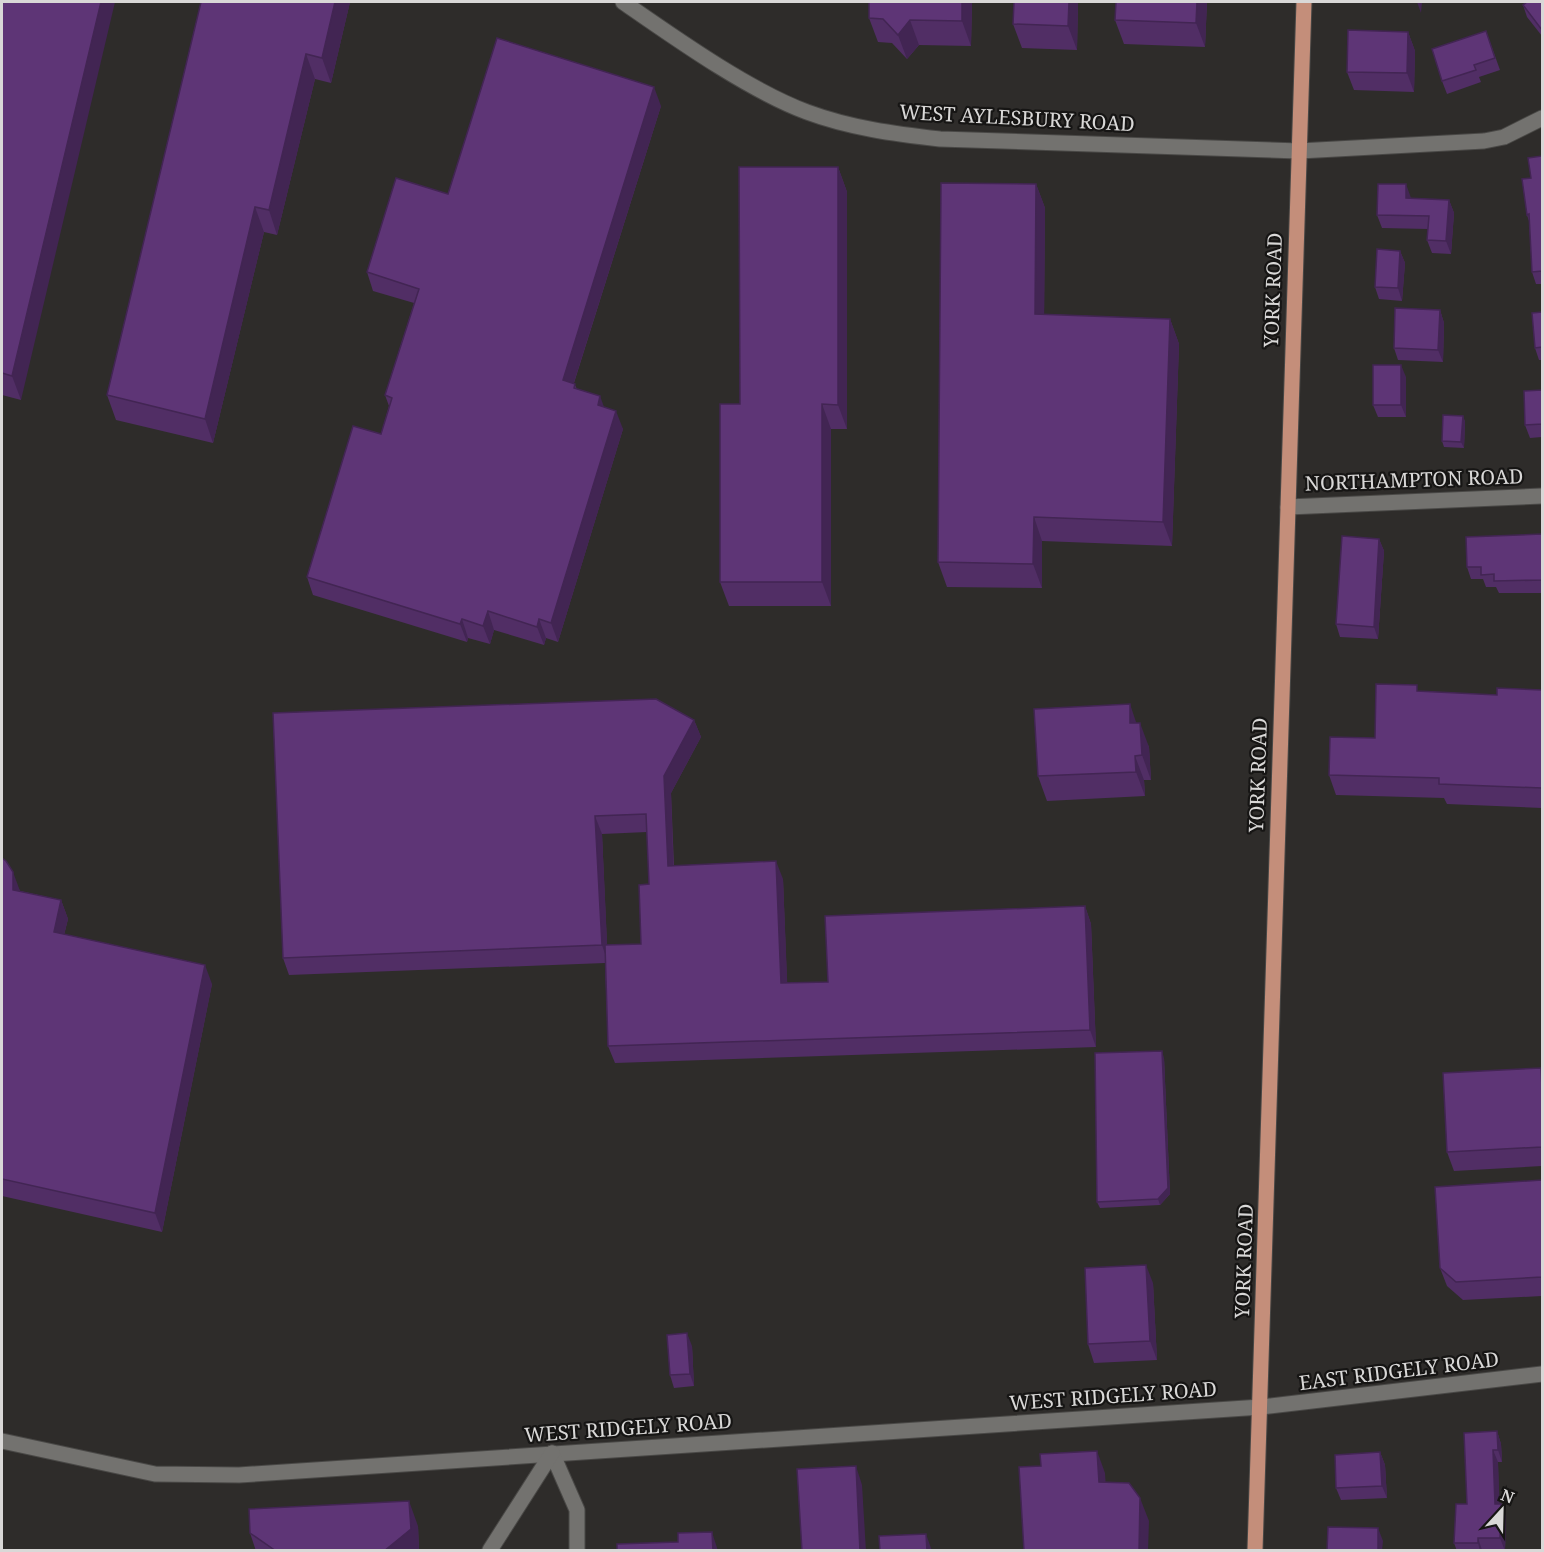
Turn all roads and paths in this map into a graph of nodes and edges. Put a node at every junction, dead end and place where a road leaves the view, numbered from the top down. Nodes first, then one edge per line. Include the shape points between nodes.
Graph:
1 (624, 2) edge
2 (1304, 2) edge
3 (1542, 118) edge
4 (1299, 152) junction
5 (1542, 496) edge
6 (1288, 507) junction
7 (1542, 1374) edge
8 (1261, 1407) junction
9 (2, 1441) edge
10 (552, 1454) junction
11 (490, 1551) edge
12 (577, 1551) edge
13 (1255, 1551) edge

1 - 4 street, WEST AYLESBURY ROAD via 767,94 848,125 940,139
2 - 4 main road, YORK ROAD
3 - 4 street, WEST AYLESBURY ROAD via 1504,137 1484,141
4 - 6 main road, YORK ROAD
5 - 6 street, NORTHAMPTON ROAD
6 - 8 main road, YORK ROAD
7 - 8 street, EAST RIDGELY ROAD
8 - 10 street, WEST RIDGELY ROAD
8 - 13 main road, YORK ROAD
9 - 10 street, WEST RIDGELY ROAD via 155,1474 201,1477
10 - 11 street
10 - 12 street via 577,1510

